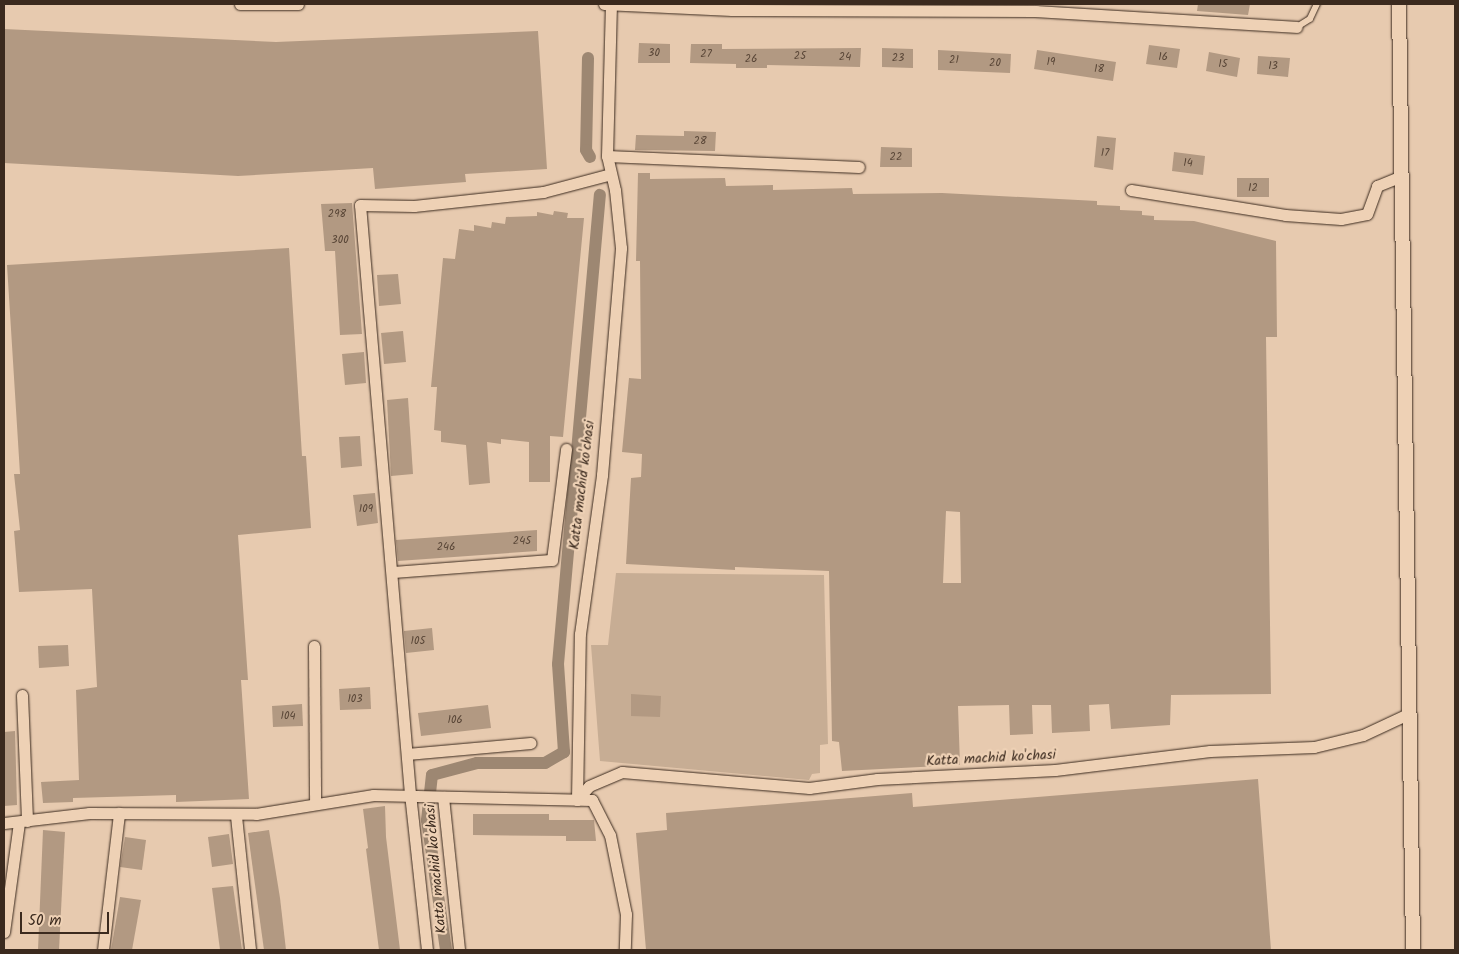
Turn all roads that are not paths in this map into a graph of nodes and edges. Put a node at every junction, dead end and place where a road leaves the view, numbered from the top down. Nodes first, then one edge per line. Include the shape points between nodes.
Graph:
1 (240, 4) edge
2 (298, 4) edge
3 (604, 4) edge
4 (611, 4) edge
5 (1317, 4) edge
6 (1399, 4) edge
7 (1297, 27) joint
8 (607, 156) junction
9 (859, 168) dead end
10 (611, 174) junction
11 (1402, 176) junction
12 (1131, 190) dead end
13 (566, 450) dead end
14 (392, 572) junction
15 (314, 646) dead end
16 (22, 695) dead end
17 (1410, 714) junction
18 (531, 743) dead end
19 (407, 754) junction
20 (410, 794) junction
21 (443, 797) junction
22 (577, 800) junction
23 (316, 802) junction
24 (120, 813) junction
25 (236, 816) junction
26 (23, 822) junction
27 (4, 823) edge
28 (4, 932) edge
29 (103, 950) edge
30 (250, 950) edge
31 (427, 950) edge
32 (459, 950) edge
33 (626, 950) edge
34 (1413, 950) edge

1 - 2 street
3 - 4 street
4 - 7 street via 732,10 1036,11
4 - 8 street, Katta machid ko'chasi
5 - 7 lane via 1310,19
6 - 11 street
8 - 9 street
8 - 10 street, Katta machid ko'chasi
10 - 14 street, Katta machid ko'chasi via 543,192 414,206 360,205
10 - 22 street, Katta machid ko'chasi via 621,248 602,475 580,634
11 - 12 street via 1377,186 1367,214 1341,219 1286,215
11 - 17 street
13 - 14 street, Katta machid ko'chasi via 552,560
14 - 19 street, Katta machid ko'chasi
15 - 23 street
16 - 26 street
17 - 22 street, Katta machid ko'chasi via 1363,735 1314,747 1210,751 1056,770 877,779 809,788 622,772 589,786
17 - 34 street
18 - 19 street
19 - 20 street, Katta machid ko'chasi
20 - 21 street
20 - 23 street, Katta machid ko'chasi
20 - 31 street, Katta machid ko'chasi
21 - 22 street, Katta machid ko'chasi
21 - 32 street, Katta machid ko'chasi
22 - 33 street, Katta machid ko'chasi via 592,800 610,835 626,914
23 - 25 street, Katta machid ko'chasi
24 - 25 street, Katta machid ko'chasi
24 - 26 street, Katta machid ko'chasi via 89,813
24 - 29 street
25 - 30 street
26 - 27 street, Katta machid ko'chasi
26 - 28 street

